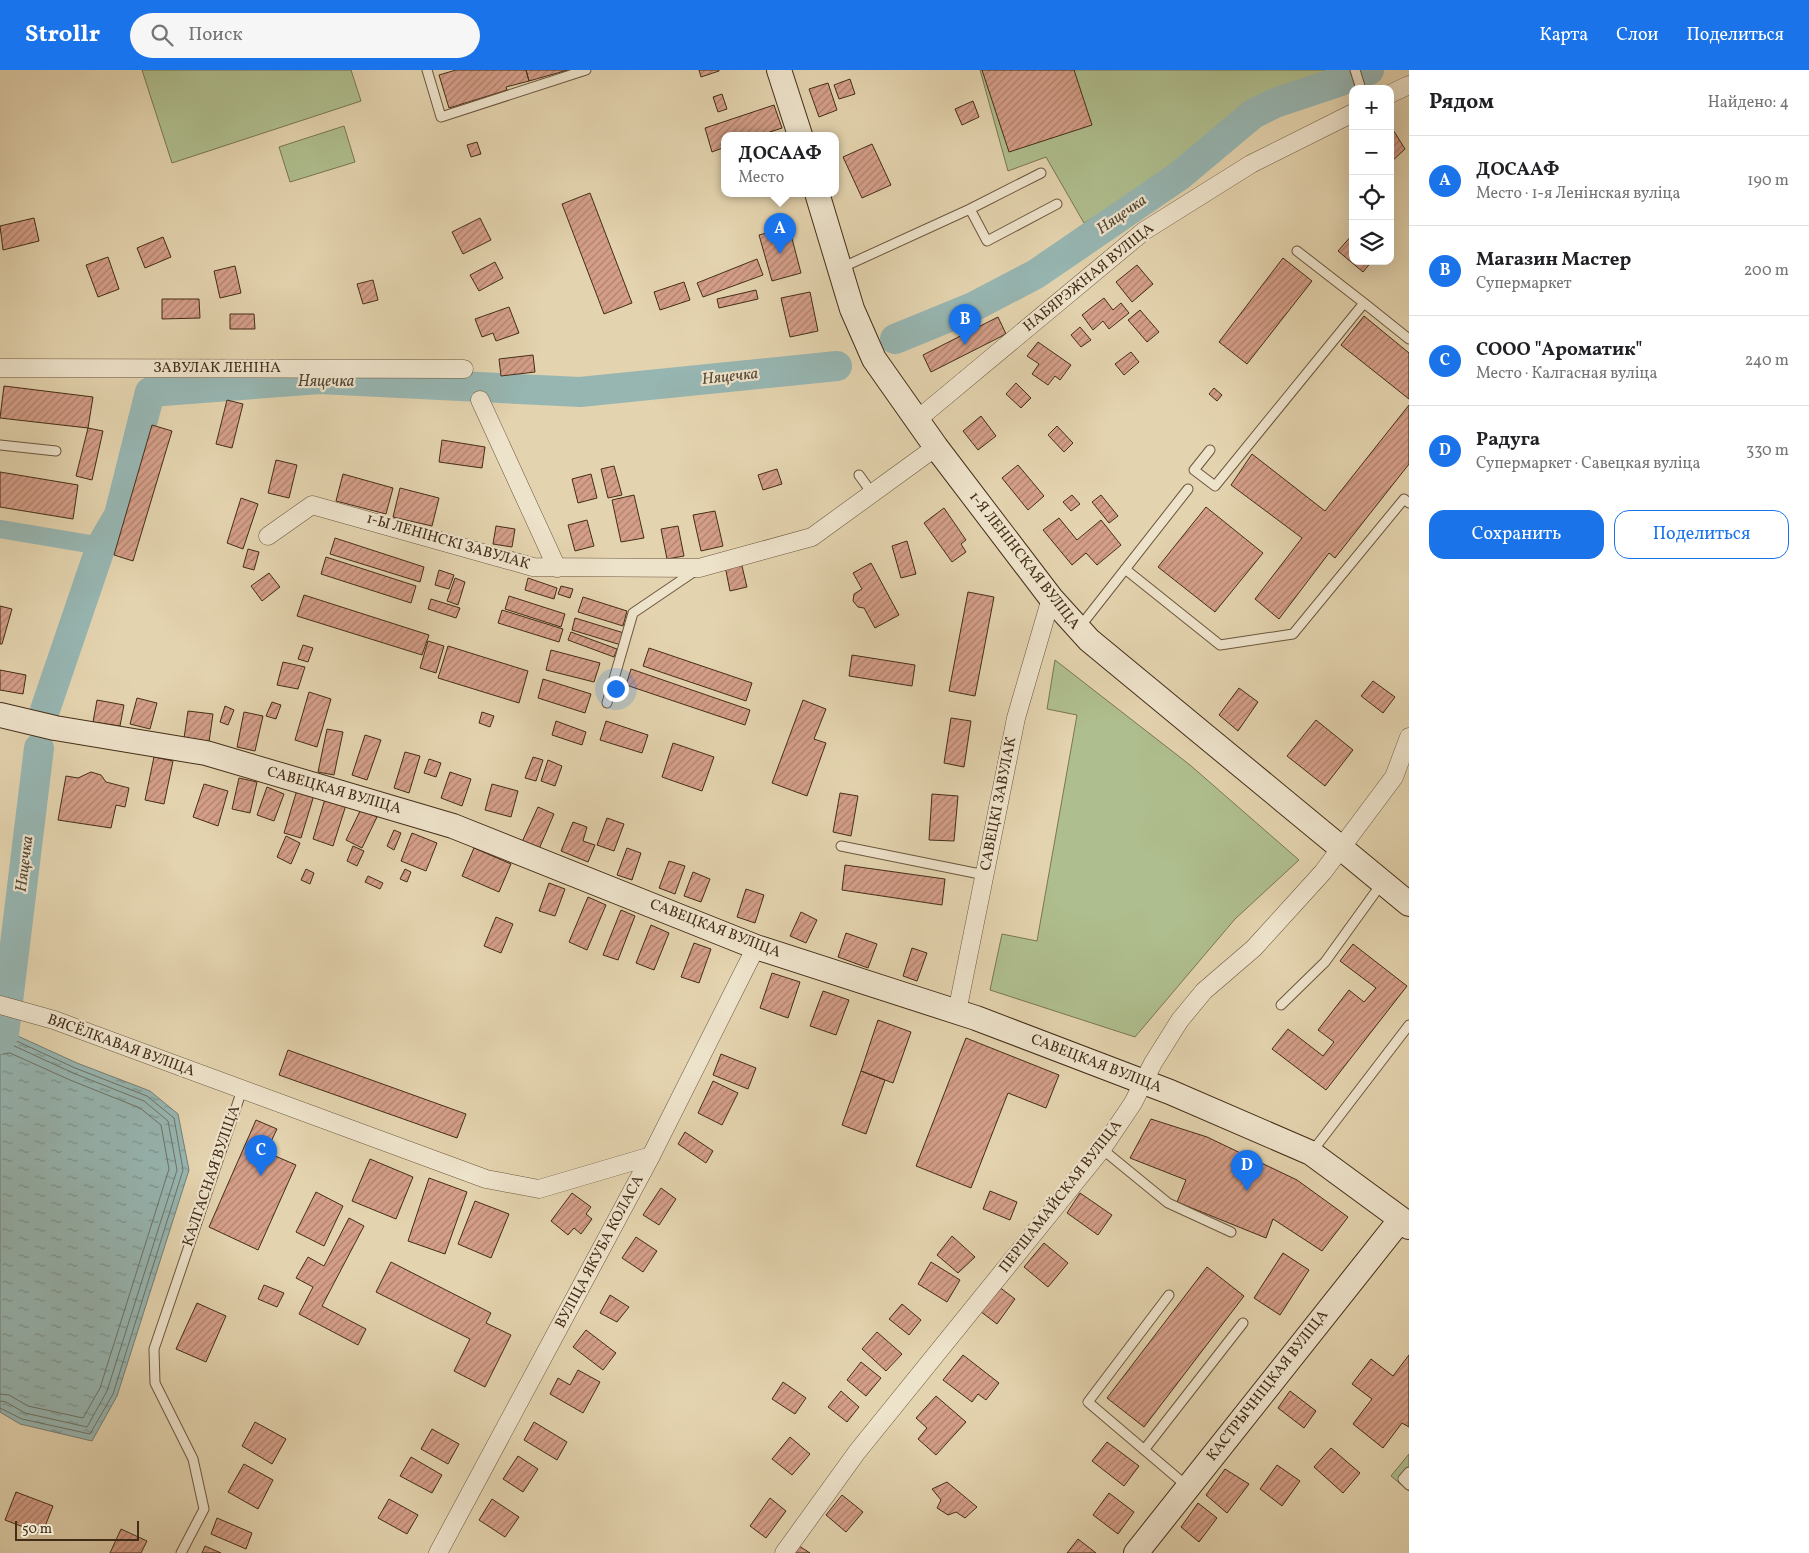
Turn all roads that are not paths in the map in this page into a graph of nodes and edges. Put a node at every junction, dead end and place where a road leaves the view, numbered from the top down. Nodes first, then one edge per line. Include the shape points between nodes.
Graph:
1 (427, 70) edge
2 (586, 70) edge
3 (779, 70) edge
4 (1355, 70) edge
5 (1360, 85) edge
6 (1409, 85) edge
7 (1394, 92) edge
8 (1349, 115) edge
9 (799, 132) edge
10 (1041, 173) dead end
11 (818, 197) edge
12 (1057, 204) dead end
13 (970, 209) junction
14 (1297, 251) dead end
15 (839, 269) junction
16 (1364, 304) junction
17 (1409, 339) edge
18 (0, 368) edge
19 (464, 369) dead end
20 (480, 400) dead end
21 (918, 419) junction
22 (0, 445) edge
23 (936, 447) junction
24 (1210, 450) dead end
25 (56, 452) dead end
26 (859, 474) dead end
27 (1188, 489) dead end
28 (872, 493) junction
29 (1407, 498) edge
30 (268, 536) dead end
31 (557, 568) junction
32 (699, 568) junction
33 (1126, 569) junction
34 (1051, 598) junction
35 (1078, 630) junction
36 (608, 703) dead end
37 (0, 715) edge
38 (1409, 737) edge
39 (841, 846) dead end
40 (1342, 848) junction
41 (985, 875) junction
42 (1382, 882) junction
43 (1409, 904) edge
44 (756, 947) junction
45 (0, 1005) edge
46 (1281, 1005) dead end
47 (958, 1012) junction
48 (1409, 1025) edge
49 (1142, 1083) junction
50 (242, 1090) junction
51 (1102, 1149) junction
52 (1311, 1153) junction
53 (652, 1156) junction
54 (1405, 1223) edge
55 (1231, 1232) dead end
56 (1169, 1296) dead end
57 (1243, 1323) dead end
58 (1144, 1450) junction
59 (1409, 1472) edge
60 (1409, 1485) edge
61 (1188, 1487) junction
62 (181, 1553) edge
63 (438, 1553) edge
64 (784, 1553) edge
65 (1136, 1553) edge

1 - 2 lane via 441,117
3 - 9 street
4 - 5 lane
6 - 7 street
8 - 21 street, НАБЯРЭЖНАЯ ВУЛІЦА via 1252,164 1144,231
10 - 13 lane
11 - 15 street, 1-Я ЛЕНІНСКАЯ ВУЛІЦА
12 - 13 lane via 987,241
13 - 15 lane
14 - 16 lane
15 - 21 street, 1-Я ЛЕНІНСКАЯ ВУЛІЦА via 852,309 874,358
16 - 17 lane
16 - 24 lane via 1215,486 1194,470
18 - 19 street, ЗАВУЛАК ЛЕНІНА
20 - 31 street
21 - 23 street, 1-Я ЛЕНІНСКАЯ ВУЛІЦА
22 - 25 lane
23 - 28 street, 1-Ы ЛЕНІНСКІ ЗАВУЛАК
23 - 34 street, 1-Я ЛЕНІНСКАЯ ВУЛІЦА
26 - 28 lane
27 - 33 lane
28 - 32 street, 1-Ы ЛЕНІНСКІ ЗАВУЛАК via 812,537
29 - 33 lane via 1293,634 1220,645
30 - 31 street, 1-Ы ЛЕНІНСКІ ЗАВУЛАК via 312,504 533,567
31 - 32 street, 1-Ы ЛЕНІНСКІ ЗАВУЛАК
32 - 36 lane via 633,613
33 - 35 lane
34 - 35 street, 1-Я ЛЕНІНСКАЯ ВУЛІЦА
34 - 41 street, САВЕЦКІ ЗАВУЛАК via 1016,718
35 - 40 street, 1-Я ЛЕНІНСКАЯ ВУЛІЦА
37 - 44 street, САВЕЦКАЯ ВУЛІЦА via 55,728 206,753 453,826
38 - 40 street, ПЕРШАМАЙСКАЯ ВУЛІЦА via 1394,777
39 - 41 lane
40 - 42 street, 1-Я ЛЕНІНСКАЯ ВУЛІЦА
40 - 49 street, ПЕРШАМАЙСКАЯ ВУЛІЦА via 1254,948 1204,991 1180,1020
41 - 47 street, САВЕЦКІ ЗАВУЛАК
42 - 43 street, 1-Я ЛЕНІНСКАЯ ВУЛІЦА
42 - 46 lane via 1325,962
44 - 47 street, САВЕЦКАЯ ВУЛІЦА
44 - 53 street, ВУЛІЦА ЯКУБА КОЛАСА
45 - 50 street, ВЯСЁЛКАВАЯ ВУЛІЦА via 54,1020
47 - 49 street, САВЕЦКАЯ ВУЛІЦА
48 - 52 lane
49 - 51 street, ПЕРШАМАЙСКАЯ ВУЛІЦА via 1134,1103
49 - 52 street, САВЕЦКАЯ ВУЛІЦА
50 - 53 street, КАЛГАСНАЯ ВУЛІЦА via 486,1179 539,1189
50 - 62 lane, КАЛГАСНАЯ ВУЛІЦА via 154,1348 155,1383 193,1459 204,1509
51 - 55 lane via 1168,1203
51 - 64 street, ПЕРШАМАЙСКАЯ ВУЛІЦА via 857,1452
52 - 54 street, САВЕЦКАЯ ВУЛІЦА
53 - 63 street, ВУЛІЦА ЯКУБА КОЛАСА
54 - 61 street, КАСТРЫЧНІЦКАЯ ВУЛІЦА
56 - 58 lane via 1088,1402
57 - 58 lane
58 - 61 lane
59 - 60 lane via 1403,1479
61 - 65 street, КАСТРЫЧНІЦКАЯ ВУЛІЦА

